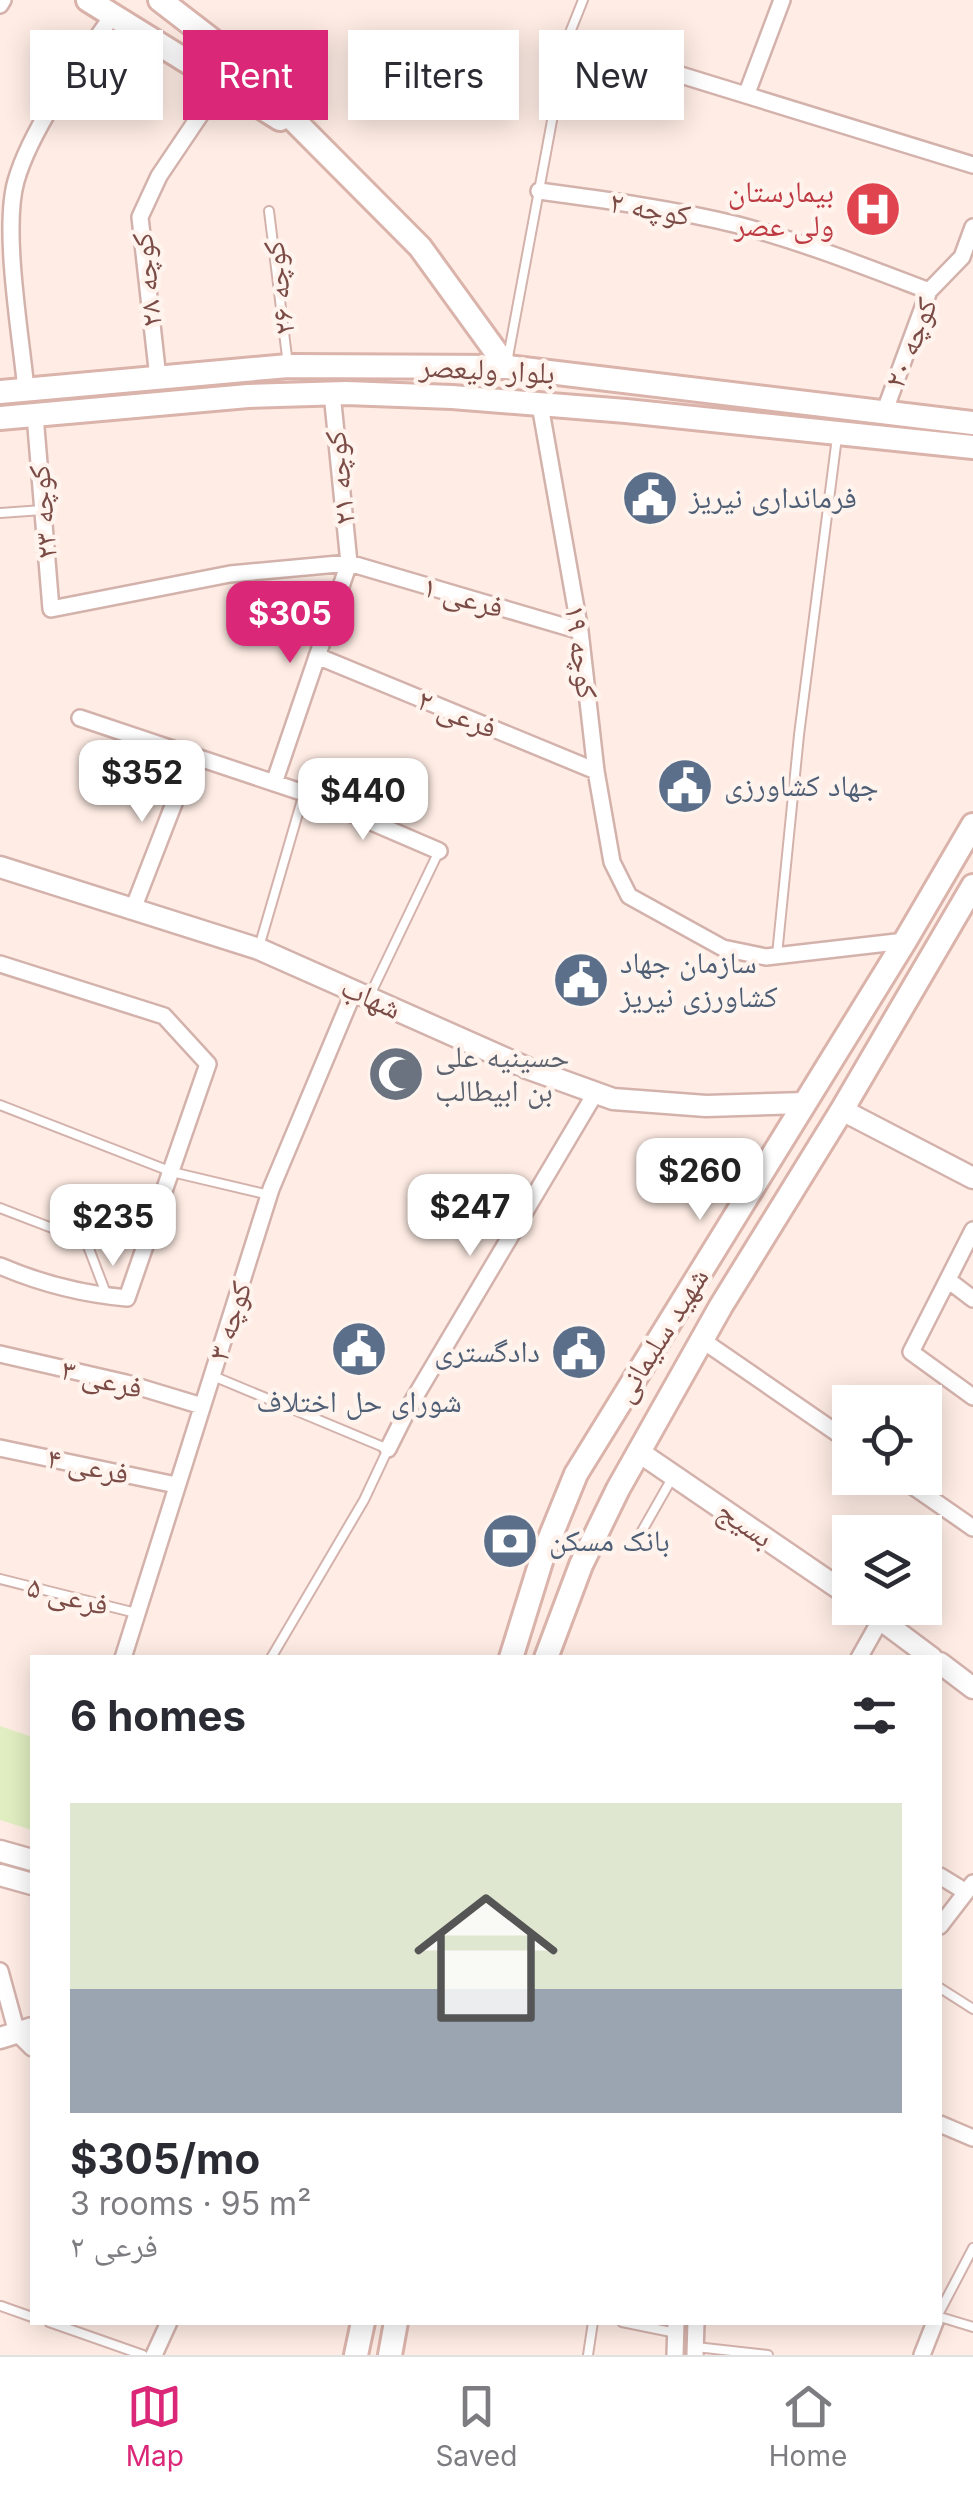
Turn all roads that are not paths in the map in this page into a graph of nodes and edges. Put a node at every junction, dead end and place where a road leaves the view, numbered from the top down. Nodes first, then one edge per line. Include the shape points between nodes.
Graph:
1 (88, 0) edge
2 (160, 0) edge
3 (583, 0) edge
4 (782, 0) edge
5 (114, 14) junction
6 (571, 30) edge
7 (183, 59) edge
8 (684, 75) edge
9 (746, 93) junction
10 (198, 120) edge
11 (282, 120) edge
12 (552, 120) edge
13 (309, 136) junction
14 (973, 165) edge
15 (539, 191) junction
16 (269, 211) dead end
17 (973, 227) edge
18 (929, 290) junction
19 (288, 366) junction
20 (507, 367) junction
21 (158, 378) junction
22 (96, 382) junction
23 (26, 390) junction
24 (0, 392) edge
25 (332, 394) junction
26 (540, 405) junction
27 (99, 409) junction
28 (884, 412) junction
29 (34, 415) junction
30 (0, 418) edge
31 (973, 423) edge
32 (838, 432) junction
33 (973, 447) edge
34 (43, 510) junction
35 (0, 513) edge
36 (349, 563) junction
37 (51, 610) joint
38 (580, 632) junction
39 (317, 656) junction
40 (80, 718) dead end
41 (192, 757) junction
42 (596, 771) junction
43 (274, 782) junction
44 (304, 793) junction
45 (973, 826) edge
46 (439, 850) joint
47 (0, 866) edge
48 (973, 886) edge
49 (133, 909) junction
50 (906, 941) junction
51 (258, 949) junction
52 (777, 956) junction
53 (932, 957) junction
54 (1, 968) edge
55 (362, 994) junction
56 (596, 1092) junction
57 (805, 1103) junction
58 (0, 1105) edge
59 (842, 1110) junction
60 (172, 1172) junction
61 (973, 1178) edge
62 (269, 1195) junction
63 (0, 1208) edge
64 (973, 1230) edge
65 (0, 1266) edge
66 (948, 1280) junction
67 (107, 1296) junction
68 (973, 1298) edge
69 (702, 1340) junction
70 (0, 1354) edge
71 (213, 1376) junction
72 (973, 1398) edge
73 (202, 1406) junction
74 (604, 1428) junction
75 (832, 1430) edge
76 (0, 1448) edge
77 (388, 1449) junction
78 (639, 1452) junction
79 (674, 1476) junction
80 (176, 1485) junction
81 (925, 1495) edge
82 (973, 1528) edge
83 (642, 1531) dead end
84 (0, 1579) edge
85 (832, 1584) edge
86 (136, 1612) junction
87 (869, 1625) edge
88 (889, 1625) edge
89 (124, 1655) edge
90 (273, 1655) edge
91 (512, 1655) edge
92 (547, 1655) edge
93 (860, 1655) edge
94 (928, 1655) edge
95 (942, 1665) edge
96 (973, 1688) edge
97 (0, 1851) edge
98 (30, 1859) edge
99 (0, 1875) edge
100 (942, 1877) edge
101 (30, 1883) edge
102 (971, 1890) edge
103 (942, 1924) edge
104 (0, 1971) edge
105 (942, 1989) edge
106 (973, 2009) edge
107 (20, 2037) edge
108 (942, 2125) edge
109 (973, 2138) edge
110 (973, 2248) edge
111 (1, 2306) edge
112 (942, 2309) edge
113 (30, 2316) edge
114 (942, 2318) edge
115 (58, 2325) edge
116 (168, 2325) edge
117 (362, 2325) edge
118 (395, 2325) edge
119 (593, 2325) edge
120 (649, 2325) edge
121 (696, 2325) edge
122 (935, 2325) edge
123 (973, 2326) edge
124 (676, 2328) edge
125 (696, 2351) edge
126 (143, 2355) edge
127 (154, 2355) edge
128 (356, 2355) edge
129 (390, 2355) edge
130 (588, 2355) edge
131 (675, 2355) edge
132 (768, 2355) edge
133 (922, 2355) edge

1 - 5 main road
2 - 13 main road via 221,46
3 - 6 lane
4 - 9 street
5 - 7 main road
5 - 23 street via 34,139 16,182 12,215
8 - 9 street
9 - 14 street
10 - 21 street, کوچه ۲۸ via 140,217
11 - 13 main road
12 - 15 lane
13 - 20 main road via 420,247
15 - 18 street, کوچه ۲ via 738,226
15 - 20 lane
16 - 19 lane, کوچه ۲۶
17 - 18 street, کوچه ۲۰ via 962,257
18 - 28 street, کوچه ۲۰
19 - 20 main road, بلوار ولیعصر
19 - 21 main road, بلوار ولیعصر
20 - 28 main road, بلوار ولیعصر
21 - 22 main road, بلوار ولیعصر
22 - 23 main road, بلوار ولیعصر
22 - 27 main road
23 - 24 main road, بلوار ولیعصر
25 - 26 main road, بلوار ولیعصر
25 - 27 main road, بلوار ولیعصر
25 - 36 street, کوچه ۲۱
26 - 32 main road, بلوار ولیعصر
26 - 38 street, کوچه ۱۹
27 - 29 main road, بلوار ولیعصر
28 - 31 main road, بلوار ولیعصر
29 - 30 main road, بلوار ولیعصر
29 - 34 street, کوچه ۲۳
32 - 33 main road, بلوار ولیعصر
32 - 52 lane
34 - 35 lane
34 - 37 street, کوچه ۲۳
36 - 37 street, فرعی ۱ via 230,574
36 - 38 street, فرعی ۱
36 - 39 street
38 - 42 street, کوچه ۱۹
39 - 42 street, فرعی ۲
39 - 43 street
40 - 41 street
41 - 43 street
41 - 49 street
42 - 52 street, کوچه ۱۹ via 612,862 630,896 723,948
43 - 44 street
44 - 46 street
44 - 51 lane
45 - 50 main road, شهید سلیمانی
46 - 55 lane
47 - 49 street, شهاب
48 - 53 main road, شهید سلیمانی
49 - 51 street, شهاب
50 - 52 street
50 - 53 main road
50 - 57 main road, شهید سلیمانی
51 - 55 street, شهاب
53 - 59 main road, شهید سلیمانی
54 - 60 street via 164,1016 208,1064
55 - 56 street, شهاب
55 - 62 street, کوچه ۳
56 - 57 street, شهاب via 706,1106
56 - 77 street
57 - 74 main road, شهید سلیمانی
58 - 60 lane
59 - 61 street
59 - 69 main road, شهید سلیمانی
60 - 62 lane
60 - 67 street via 126,1298
62 - 71 street, کوچه ۳
63 - 67 lane via 86,1241
64 - 66 street
65 - 67 street via 40,1283
66 - 68 street
66 - 72 street via 911,1352
69 - 75 street
69 - 78 main road, شهید سلیمانی
70 - 73 street, فرعی ۳
71 - 73 street, کوچه ۳
71 - 77 lane
73 - 80 street, کوچه ۳
74 - 78 main road
74 - 91 main road, شهید سلیمانی via 556,1522
76 - 80 street, فرعی ۴
77 - 90 lane
78 - 79 street, بسیج
78 - 92 main road, شهید سلیمانی via 581,1565
79 - 83 lane
79 - 85 street, بسیج
80 - 86 street, کوچه ۳
81 - 82 street
84 - 86 lane, فرعی ۵
86 - 89 street, کوچه ۳
87 - 93 street
88 - 94 street
95 - 96 street
97 - 98 street
99 - 101 street
100 - 102 street
102 - 103 street
104 - 107 street
105 - 106 lane
108 - 109 street
110 - 112 lane
111 - 113 lane
114 - 123 lane
115 - 126 lane
116 - 127 street
117 - 128 main road
118 - 129 main road
119 - 130 lane
120 - 124 lane
121 - 125 street
122 - 133 street
124 - 131 street
125 - 132 lane

